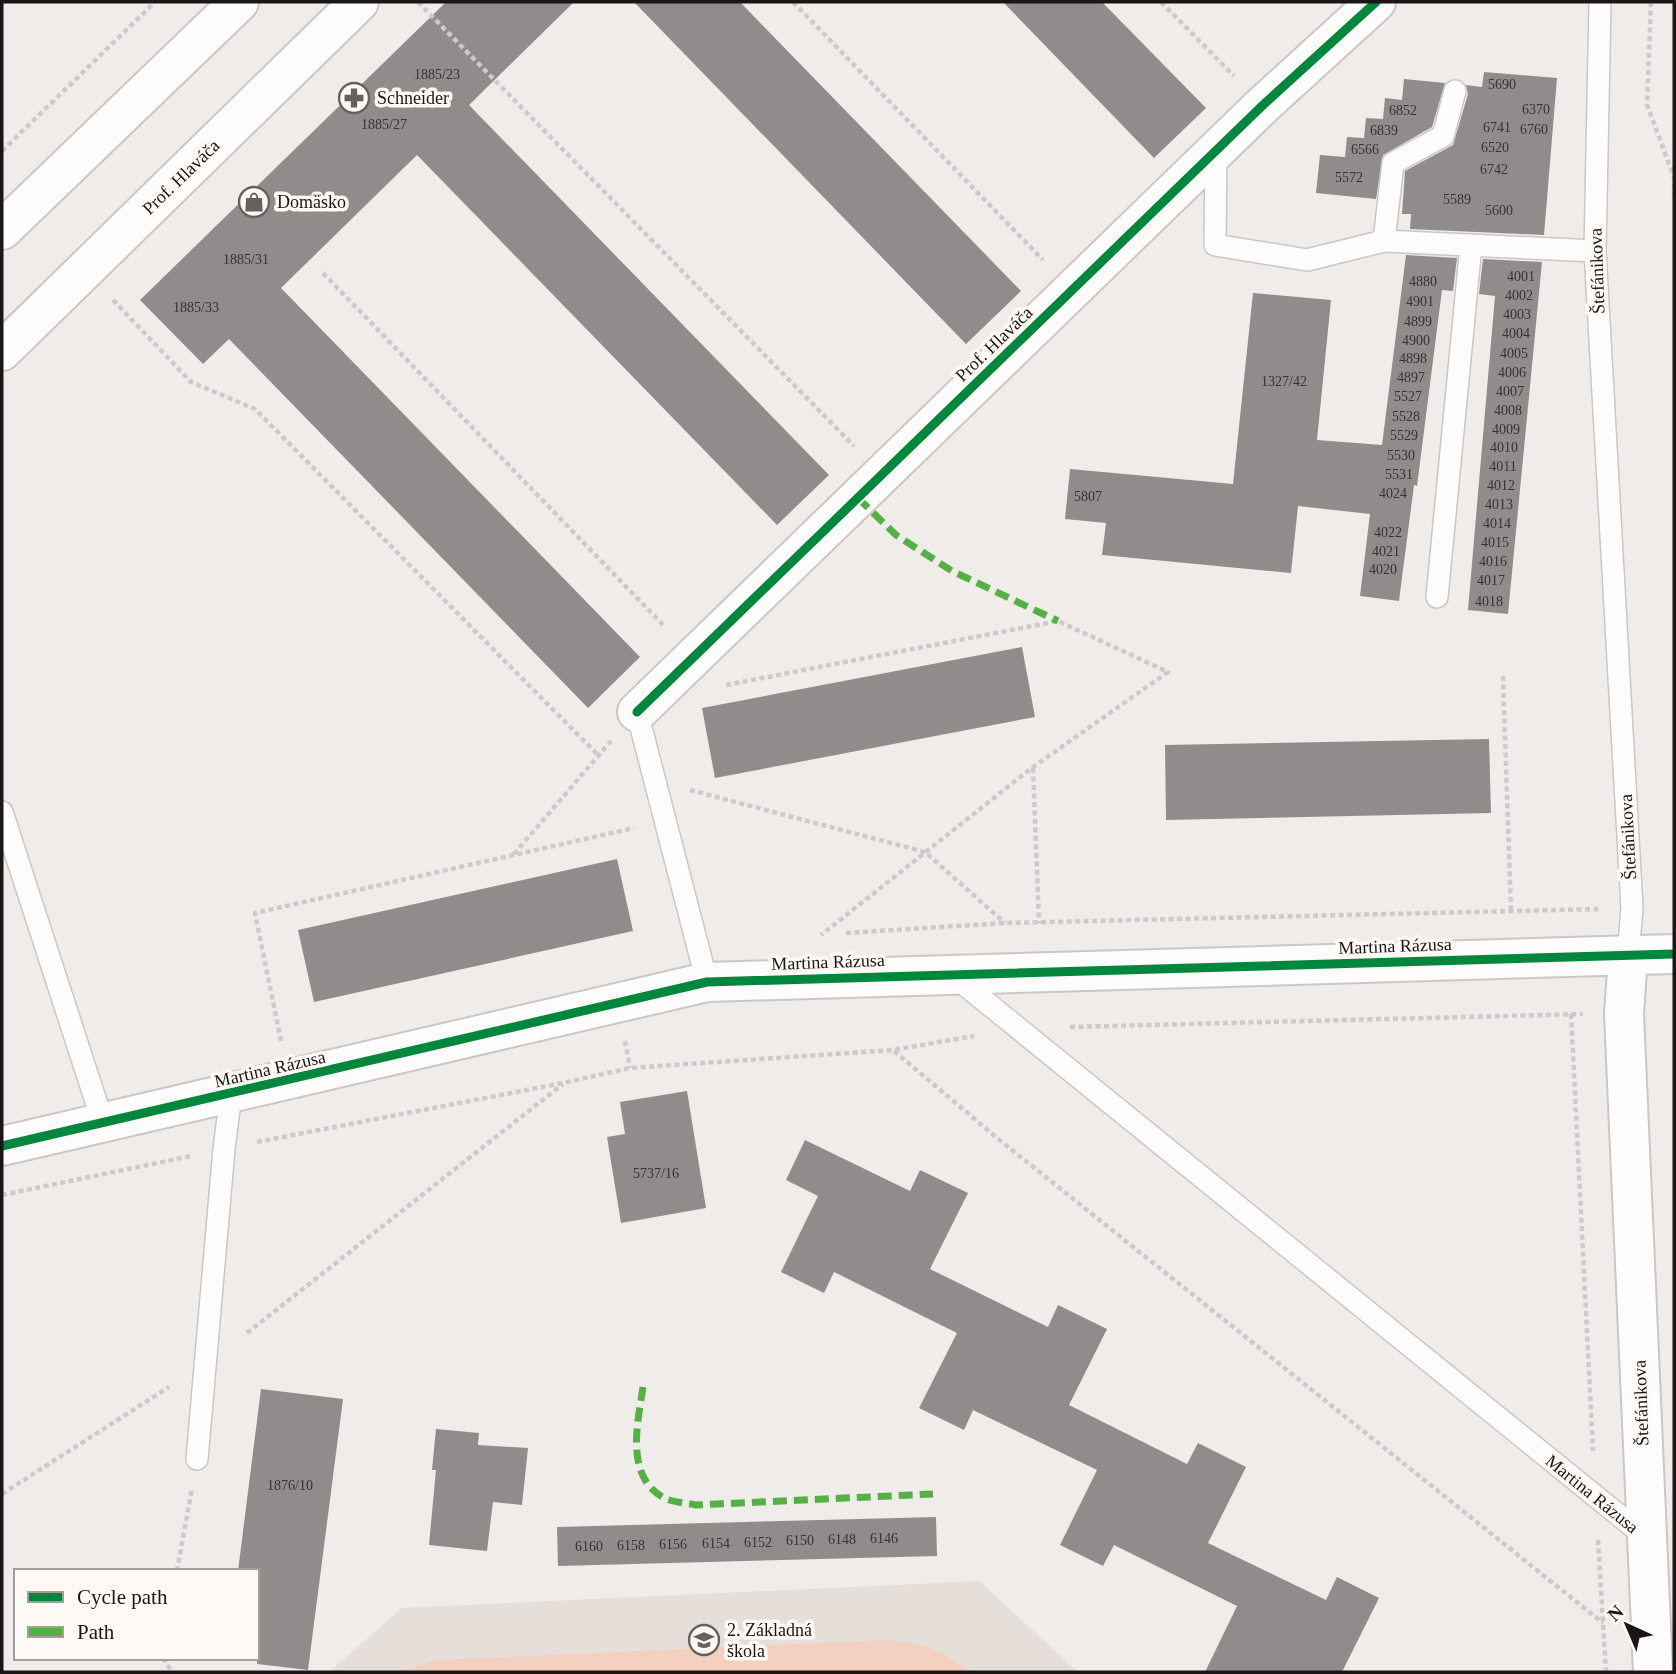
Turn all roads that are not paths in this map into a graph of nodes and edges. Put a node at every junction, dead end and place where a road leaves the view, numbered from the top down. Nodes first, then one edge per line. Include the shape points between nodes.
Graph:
1 (239, 2) edge
2 (359, 2) edge
3 (1376, 2) edge
4 (1600, 2) edge
5 (1455, 91) dead end
6 (1216, 150) junction
7 (2, 230) edge
8 (1384, 241) junction
9 (1471, 245) junction
10 (1595, 251) junction
11 (2, 351) edge
12 (1437, 597) dead end
13 (637, 712) joint
14 (2, 811) edge
15 (1674, 954) edge
16 (1628, 955) junction
17 (951, 974) junction
18 (707, 982) junction
19 (231, 1094) junction
20 (103, 1123) junction
21 (2, 1146) edge
22 (197, 1459) road end
23 (1647, 1538) junction
24 (1653, 1672) edge

1 - 7 street
2 - 11 street, Prof. Hlaváča
3 - 6 street, Prof. Hlaváča
4 - 10 lane, Štefánikova
5 - 8 lane via 1443,136 1393,163
6 - 8 lane via 1215,245 1307,260
6 - 13 street, Prof. Hlaváča
8 - 9 lane
9 - 10 lane
9 - 12 lane
10 - 16 lane, Štefánikova via 1632,908
13 - 18 lane
14 - 20 lane
15 - 16 street, Martina Rázusa
16 - 17 street, Martina Rázusa
16 - 23 street, Štefánikova via 1625,1014
17 - 18 street, Martina Rázusa
17 - 23 lane, Martina Rázusa
18 - 19 street, Martina Rázusa
19 - 20 street, Martina Rázusa
19 - 22 lane
20 - 21 street, Martina Rázusa
23 - 24 street, Štefánikova

